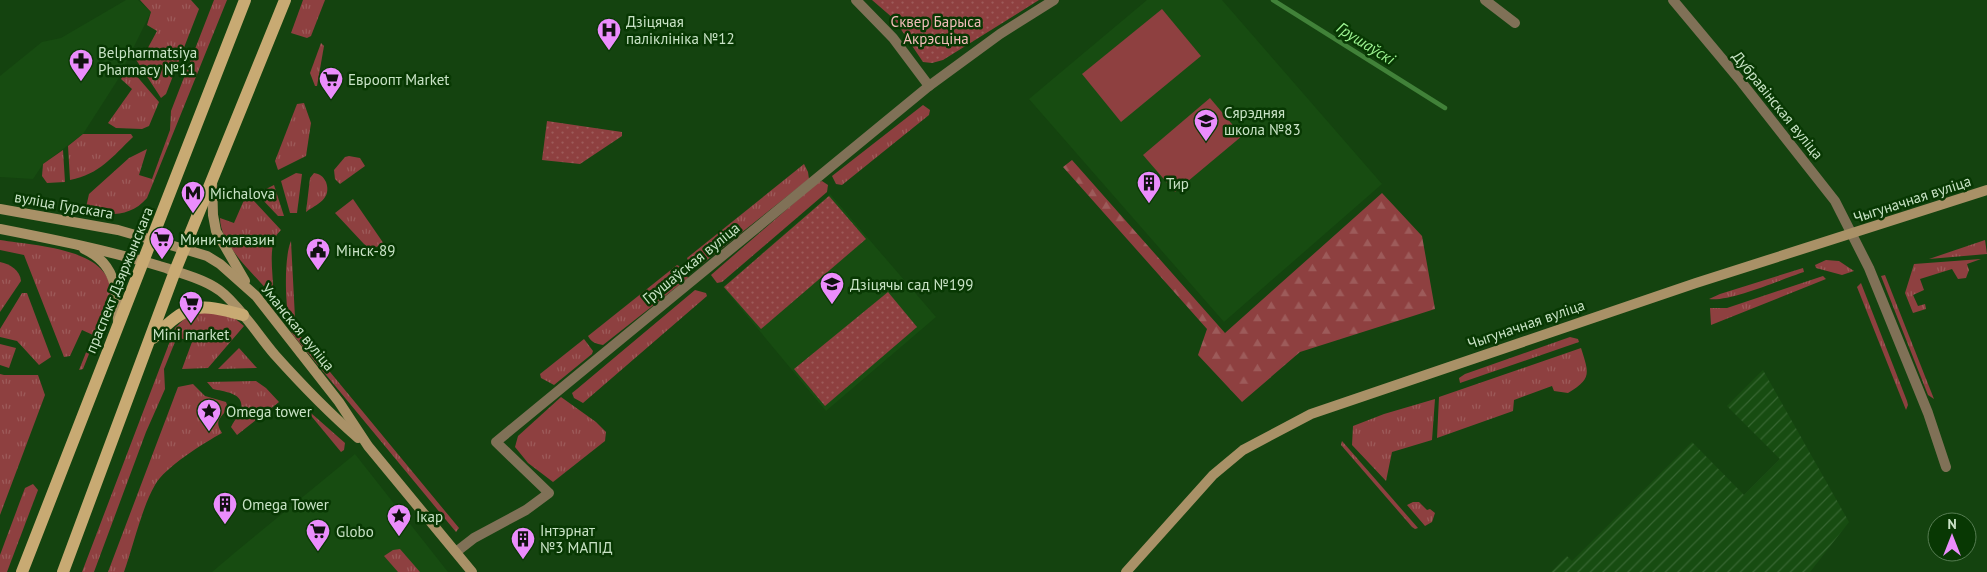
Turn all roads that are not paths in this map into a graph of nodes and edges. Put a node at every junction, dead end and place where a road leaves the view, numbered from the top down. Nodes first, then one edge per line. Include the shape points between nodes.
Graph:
1 (245, 0) edge
2 (285, 0) edge
3 (856, 0) edge
4 (1054, 0) edge
5 (1485, 0) edge
6 (1672, 0) edge
7 (1515, 23) dead end
8 (929, 86) junction
9 (212, 180) junction
10 (1987, 190) edge
11 (0, 209) edge
12 (0, 229) edge
13 (1853, 233) junction
14 (152, 239) junction
15 (65, 241) junction
16 (184, 248) junction
17 (144, 261) junction
18 (175, 271) junction
19 (256, 296) junction
20 (243, 315) junction
21 (118, 324) junction
22 (149, 342) junction
23 (368, 446) junction
24 (1946, 467) dead end
25 (456, 552) junction
26 (22, 572) edge
27 (63, 572) edge
28 (472, 572) edge
29 (1126, 572) edge

1 - 14 main road, праспект Дзяржынскага
2 - 9 main road
3 - 8 street via 893,38
4 - 8 street, Грушаўская вуліца via 1000,34
5 - 7 street
6 - 13 street, Дубравінская вуліца via 1831,195
8 - 25 street, Грушаўская вуліца via 496,442 549,492 526,510 474,538
9 - 16 main road
9 - 19 main road via 216,231
10 - 13 main road, Чыгуначная вуліца
11 - 14 main road, вуліца Гурскага
12 - 15 main road
13 - 24 street, Дубравінская вуліца
13 - 29 main road, Чыгуначная вуліца via 1311,414 1243,450 1213,475
14 - 16 main road, вуліца Гурскага
14 - 17 main road, праспект Дзяржынскага
15 - 17 main road
15 - 21 main road via 95,254 107,266 117,294
16 - 18 main road
16 - 19 main road, Уманская вуліца via 220,264
17 - 18 main road, Уманская вуліца
17 - 21 main road, праспект Дзяржынскага
18 - 20 main road, Уманская вуліца via 215,288
18 - 22 main road
19 - 23 main road, Уманская вуліца
20 - 22 main road via 216,308 191,309 172,319
20 - 23 main road, Уманская вуліца via 325,409
21 - 26 main road, праспект Дзяржынскага
22 - 27 main road
23 - 25 main road, Уманская вуліца
25 - 28 main road, Уманская вуліца

